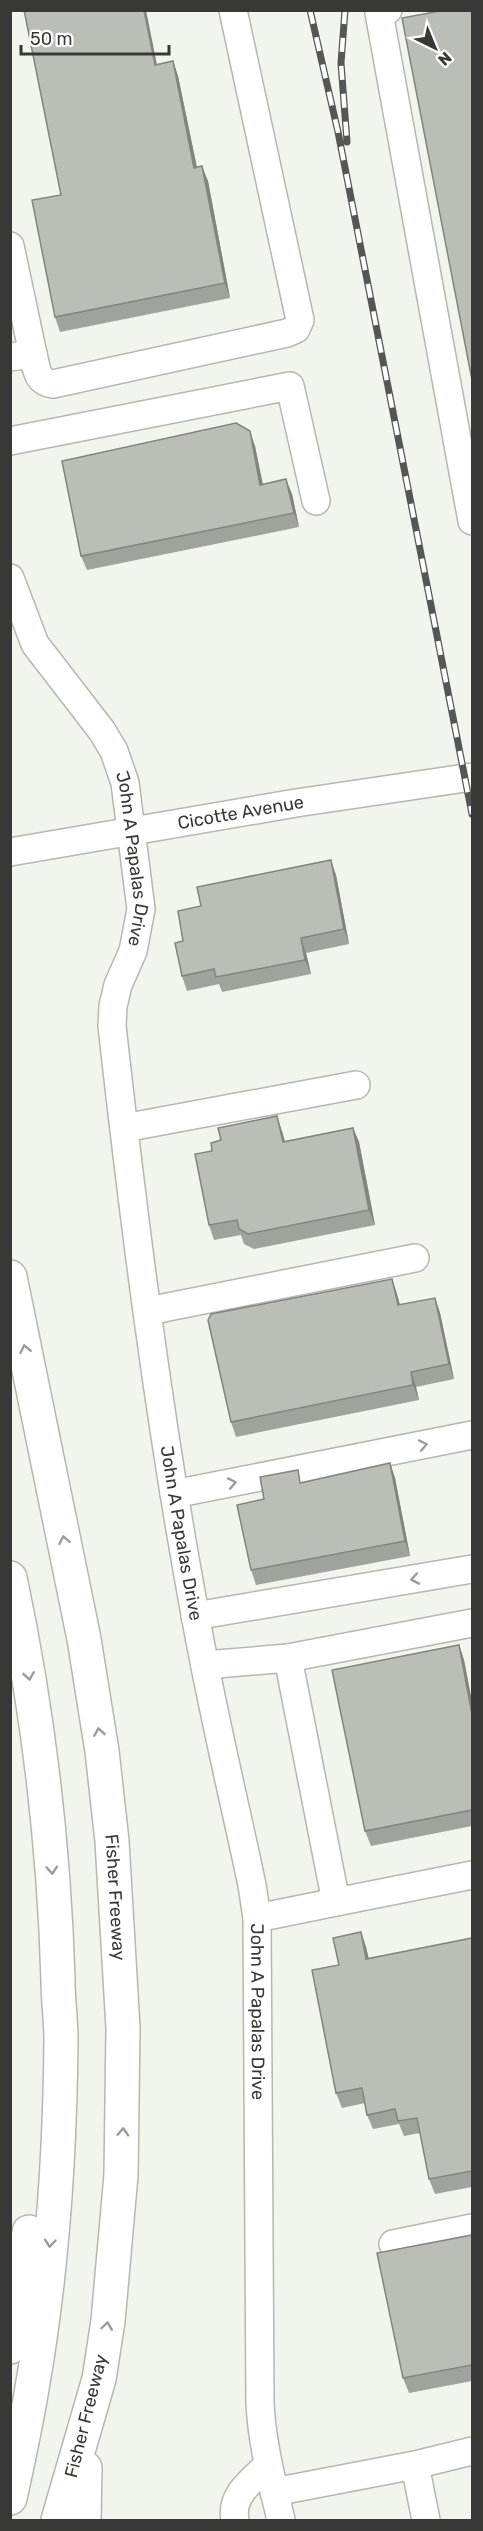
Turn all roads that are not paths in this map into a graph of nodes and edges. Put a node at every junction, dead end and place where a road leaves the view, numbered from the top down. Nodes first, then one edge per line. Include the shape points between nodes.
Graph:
1 (233, 10) edge
2 (388, 10) edge
3 (10, 246) edge
4 (22, 355) edge
5 (10, 441) edge
6 (316, 501) dead end
7 (472, 521) edge
8 (10, 578) edge
9 (472, 777) edge
10 (132, 830) junction
11 (10, 852) edge
12 (356, 1085) dead end
13 (123, 1128) junction
14 (415, 1258) dead end
15 (10, 1277) edge
16 (148, 1311) junction
17 (472, 1435) edge
18 (174, 1494) junction
19 (472, 1569) edge
20 (10, 1578) edge
21 (195, 1616) junction
22 (472, 1623) edge
23 (288, 1658) junction
24 (205, 1665) junction
25 (472, 1875) edge
26 (336, 1902) junction
27 (257, 1918) junction
28 (61, 2038) junction
29 (472, 2228) edge
30 (393, 2244) dead end
31 (10, 2347) edge
32 (86, 2424) junction
33 (472, 2451) edge
34 (415, 2465) junction
35 (267, 2466) junction
36 (274, 2492) junction
37 (10, 2498) edge
38 (233, 2518) edge
39 (58, 2520) edge
40 (84, 2520) edge
41 (281, 2520) edge
42 (426, 2520) edge

1 - 4 street via 298,309 300,320 296,329 54,384 38,378
2 - 7 street via 379,13
3 - 4 street
5 - 6 street via 290,386
8 - 10 street, John A Papalas Drive via 35,644 114,751 125,783
9 - 10 street, Cicotte Avenue
10 - 11 street, Cicotte Avenue
10 - 13 street, John A Papalas Drive via 141,909 134,951 118,985 112,1026
12 - 13 street
13 - 16 street, John A Papalas Drive
14 - 16 street
32 -> 15 highway, Fisher Freeway via 99,2379 108,2321 121,2175 123,2028 117,1908 102,1751 84,1640
16 - 18 street, John A Papalas Drive
18 -> 17 street
18 - 21 street, John A Papalas Drive
19 -> 21 street
20 -> 28 highway via 45,1791
21 - 24 street, John A Papalas Drive
22 - 23 street
23 - 24 street
23 - 26 street
24 - 27 street, John A Papalas Drive
25 - 26 street
26 - 27 street
27 - 35 street, John A Papalas Drive via 260,2403
28 - 31 highway via 42,2102 24,2272
28 -> 37 highway via 58,2145 47,2272 33,2386
29 - 30 street
32 - 39 highway, Fisher Freeway
32 - 40 highway
33 - 34 street
34 - 36 street
34 - 42 street
35 - 36 street, John A Papalas Drive
35 - 38 street via 238,2494
36 - 41 street, John A Papalas Drive

